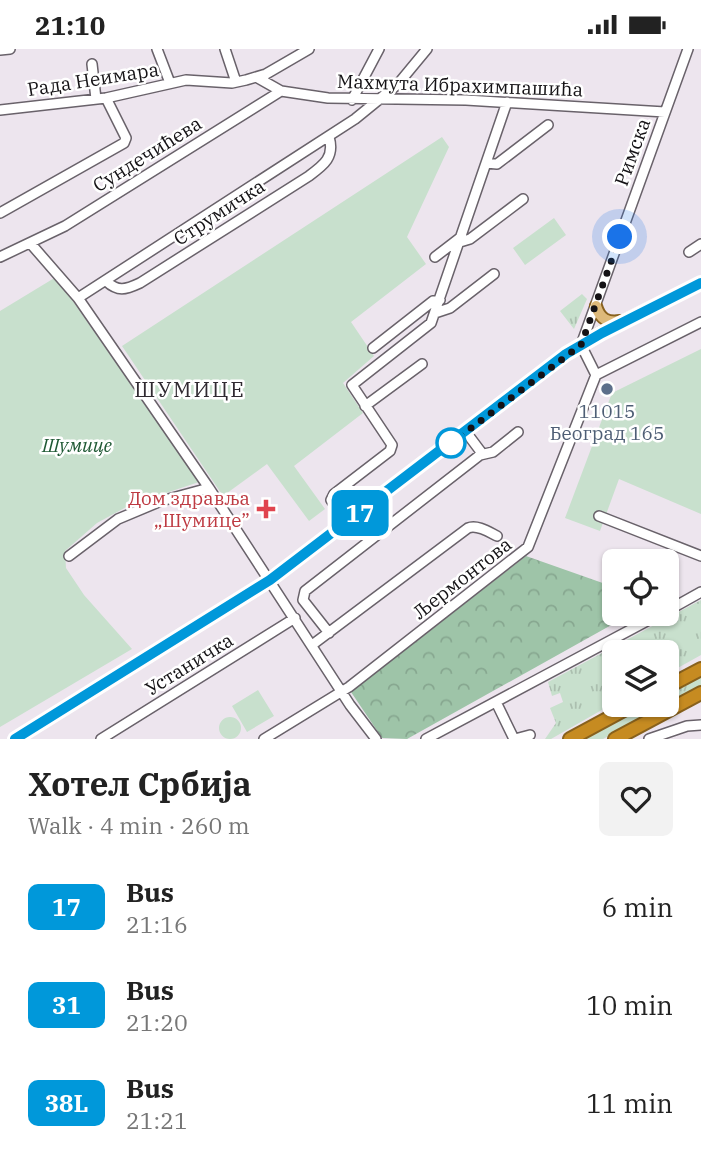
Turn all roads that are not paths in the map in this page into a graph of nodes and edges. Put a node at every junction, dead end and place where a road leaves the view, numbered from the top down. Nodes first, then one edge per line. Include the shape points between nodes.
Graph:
1 (9, 49) edge
2 (157, 49) edge
3 (225, 49) edge
4 (309, 49) edge
5 (379, 49) edge
6 (427, 49) edge
7 (688, 49) edge
8 (0, 50) edge
9 (295, 53) edge
10 (92, 64) dead end
11 (258, 78) junction
12 (236, 82) junction
13 (170, 83) junction
14 (281, 91) junction
15 (383, 97) junction
16 (101, 99) junction
17 (352, 100) junction
18 (507, 102) junction
19 (0, 110) edge
20 (665, 112) junction
21 (548, 125) dead end
22 (329, 137) junction
23 (486, 163) junction
24 (523, 199) dead end
25 (0, 213) edge
26 (461, 240) junction
27 (31, 244) junction
28 (701, 246) edge
29 (689, 252) dead end
30 (0, 257) edge
31 (435, 257) dead end
32 (494, 274) dead end
33 (106, 281) junction
34 (701, 283) edge
35 (78, 298) junction
36 (440, 300) junction
37 (596, 306) junction
38 (435, 313) junction
39 (626, 320) junction
40 (701, 322) edge
41 (581, 345) junction
42 (373, 348) dead end
43 (422, 364) dead end
44 (596, 375) junction
45 (365, 406) junction
46 (466, 432) junction
47 (518, 432) dead end
48 (480, 455) junction
49 (208, 488) junction
50 (599, 516) dead end
51 (347, 523) junction
52 (497, 536) dead end
53 (69, 556) dead end
54 (701, 556) edge
55 (270, 580) junction
56 (701, 592) edge
57 (679, 604) edge
58 (295, 618) junction
59 (638, 626) edge
60 (329, 633) junction
61 (313, 645) junction
62 (701, 669) edge
63 (679, 681) edge
64 (342, 692) junction
65 (701, 693) edge
66 (496, 702) junction
67 (611, 717) edge
68 (701, 725) edge
69 (530, 735) dead end
70 (275, 736) edge
71 (15, 739) edge
72 (101, 739) edge
73 (264, 739) edge
74 (376, 739) edge
75 (426, 739) edge
76 (515, 739) edge
77 (570, 739) edge
78 (615, 739) edge
79 (649, 739) edge

1 - 8 street
2 - 13 street
3 - 12 street
4 - 9 street, Рада Неимара
5 - 17 street
6 - 15 street, Струмичка
7 - 20 street, Римска
9 - 11 street, Рада Неимара
10 - 16 street
11 - 12 street, Рада Неимара
11 - 14 street, Махмута Ибрахимпашића
12 - 13 street, Рада Неимара via 192,79
13 - 16 street, Рада Неимара
14 - 17 street, Махмута Ибрахимпашића
14 - 27 street, Сундечићева
15 - 17 street, Махмута Ибрахимпашића
15 - 18 street, Махмута Ибрахимпашића
15 - 22 street, Струмичка
16 - 19 street, Рада Неимара
16 - 25 street via 126,141
18 - 20 street, Махмута Ибрахимпашића
18 - 23 street
20 - 37 street, Римска
21 - 23 street via 497,164
22 - 33 street, Струмичка
22 - 33 street, Струмичка via 330,156 309,176 139,283 121,290
23 - 26 street
24 - 26 street via 470,239
26 - 31 street
26 - 36 street
27 - 30 street, Сундечићева
27 - 35 street
28 - 29 street
32 - 38 street via 450,308
33 - 35 street, Струмичка
34 - 39 main road, Устаничка
35 - 49 street
36 - 38 street
36 - 42 street
37 - 39 main road via 600,317 608,321
37 - 41 street, Римска
38 - 45 street via 431,323 352,386
39 - 41 main road, Устаничка
40 - 44 street
41 - 44 street
41 - 46 main road, Устаничка
43 - 45 street
44 - 64 street, Љермонтова via 528,547
45 - 51 street via 392,445 331,499
46 - 48 street
46 - 51 main road, Устаничка
47 - 48 street via 493,452
48 - 60 street via 305,591 303,600
49 - 53 street via 118,519
49 - 55 street
50 - 54 street
51 - 55 main road, Устаничка
52 - 60 street via 468,528
55 - 58 street
55 - 71 main road, Устаничка
56 - 57 street
58 - 61 street
58 - 72 street, Устаничка
59 - 66 street
60 - 61 street
61 - 64 street
62 - 63 highway
64 - 70 street, Љермонтова
64 - 74 street
65 - 78 highway
66 - 75 street
66 - 76 street
67 - 77 highway
68 - 79 street
69 - 76 street
70 - 73 street, Љермонтова

